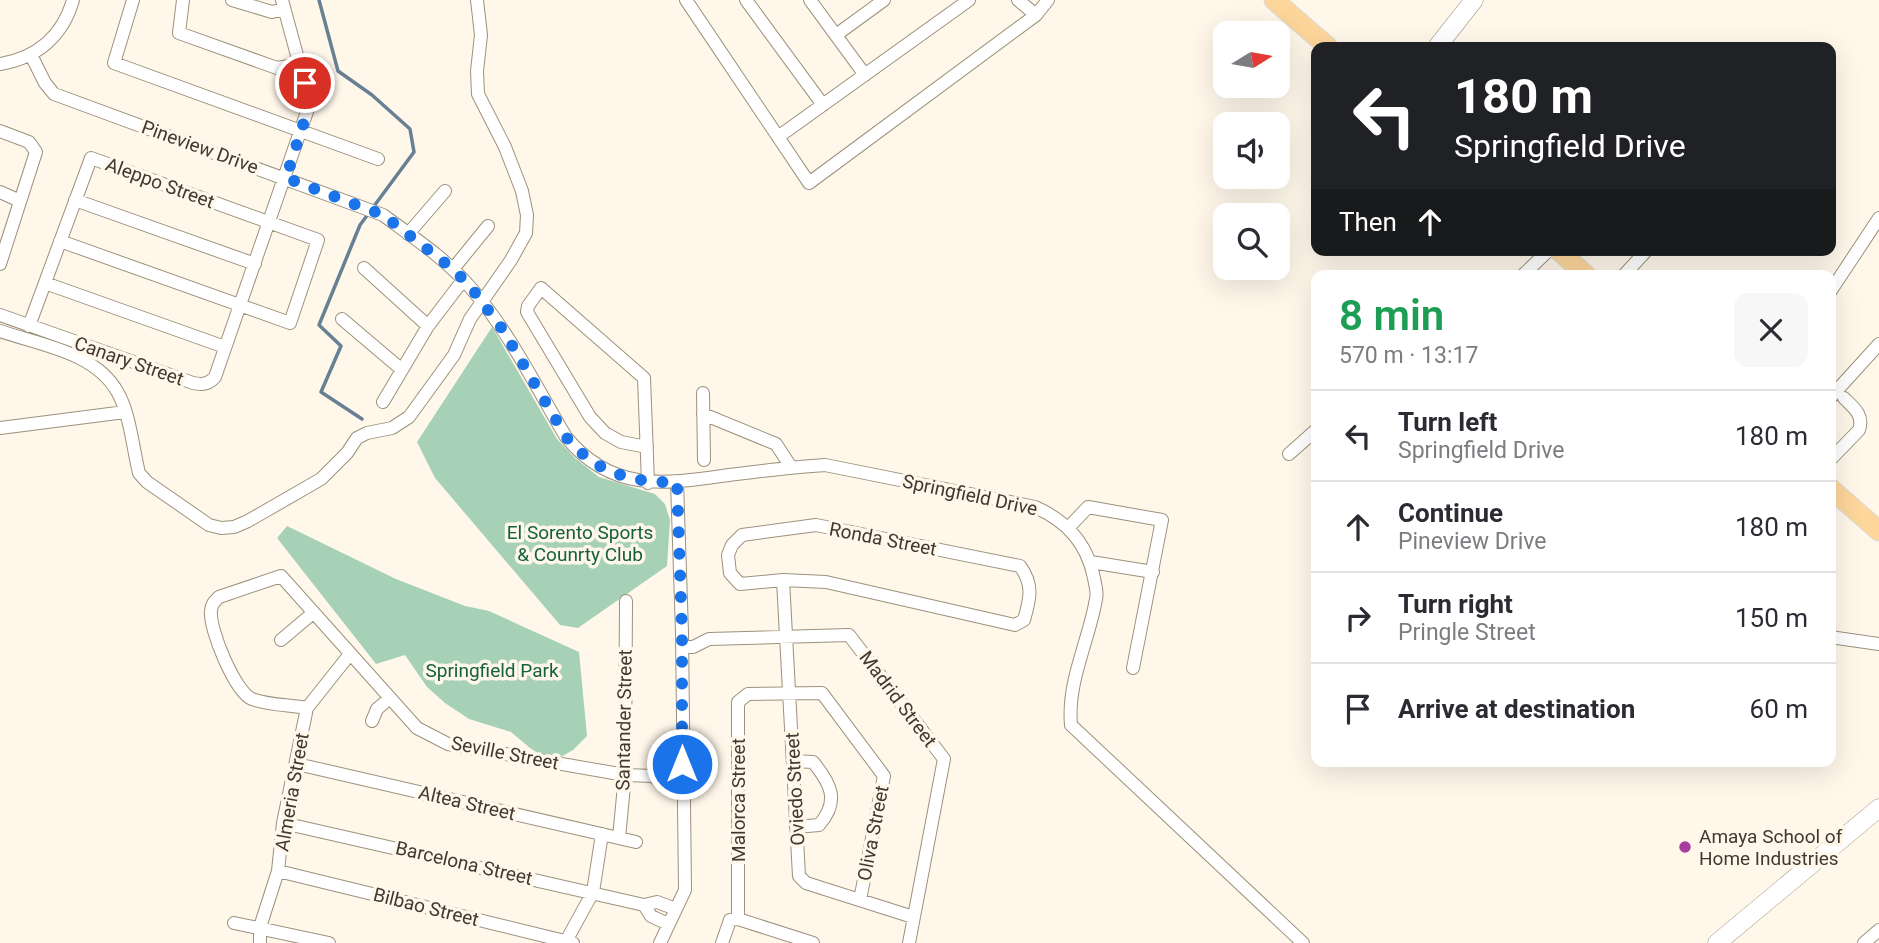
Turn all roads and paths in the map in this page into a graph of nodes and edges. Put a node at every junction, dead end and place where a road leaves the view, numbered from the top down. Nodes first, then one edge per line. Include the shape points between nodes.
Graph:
1 (73, 0) edge
2 (133, 0) edge
3 (183, 0) edge
4 (232, 0) edge
5 (477, 0) edge
6 (687, 0) edge
7 (746, 0) edge
8 (810, 0) edge
9 (884, 0) edge
10 (969, 0) edge
11 (1018, 0) edge
12 (1048, 0) edge
13 (1274, 0) edge
14 (1474, 0) edge
15 (283, 5) edge
16 (1036, 15) junction
17 (836, 35) junction
18 (1322, 42) edge
19 (1441, 42) edge
20 (31, 55) junction
21 (0, 64) edge
22 (300, 64) junction
23 (865, 75) junction
24 (823, 105) junction
25 (0, 131) edge
26 (301, 132) junction
27 (779, 137) junction
28 (378, 159) dead end
29 (286, 178) junction
30 (445, 191) dead end
31 (0, 192) edge
32 (75, 200) junction
33 (20, 201) junction
34 (1879, 218) edge
35 (270, 222) junction
36 (488, 226) dead end
37 (408, 233) junction
38 (60, 241) junction
39 (2, 249) edge
40 (1543, 256) edge
41 (1565, 256) edge
42 (1641, 256) edge
43 (0, 264) edge
44 (255, 264) junction
45 (364, 268) dead end
46 (453, 269) junction
47 (1528, 270) edge
48 (1580, 270) edge
49 (1629, 270) edge
50 (463, 280) junction
51 (45, 283) junction
52 (1836, 283) edge
53 (481, 301) junction
54 (240, 306) junction
55 (0, 315) edge
56 (342, 319) dead end
57 (29, 326) junction
58 (428, 326) junction
59 (0, 331) edge
60 (1879, 344) edge
61 (225, 347) junction
62 (401, 369) junction
63 (1836, 391) edge
64 (704, 393) dead end
65 (1844, 398) dead end
66 (383, 402) dead end
67 (125, 412) junction
68 (703, 414) junction
69 (0, 428) edge
70 (1311, 434) edge
71 (647, 447) junction
72 (1289, 454) dead end
73 (1836, 454) edge
74 (704, 460) dead end
75 (792, 467) junction
76 (677, 482) junction
77 (648, 483) junction
78 (1836, 493) edge
79 (1069, 527) junction
80 (1878, 527) edge
81 (1090, 562) junction
82 (1153, 572) junction
83 (783, 580) junction
84 (626, 601) dead end
85 (313, 612) junction
86 (682, 632) junction
87 (787, 636) junction
88 (1836, 638) edge
89 (709, 639) junction
90 (281, 640) dead end
91 (1879, 644) edge
92 (682, 647) junction
93 (350, 654) junction
94 (1133, 668) dead end
95 (790, 693) junction
96 (390, 698) junction
97 (307, 708) junction
98 (372, 721) dead end
99 (793, 761) junction
100 (297, 764) junction
101 (682, 764) junction
102 (625, 775) junction
103 (653, 776) junction
104 (684, 787) junction
105 (1879, 808) edge
106 (284, 823) junction
107 (796, 827) junction
108 (602, 834) junction
109 (619, 838) junction
110 (636, 842) dead end
111 (278, 871) junction
112 (593, 892) junction
113 (860, 900) junction
114 (644, 905) junction
115 (676, 909) junction
116 (913, 917) junction
117 (738, 919) junction
118 (234, 923) dead end
119 (668, 924) junction
120 (260, 927) junction
121 (1879, 930) edge
122 (568, 942) edge
123 (260, 943) edge
124 (329, 943) edge
125 (660, 943) edge
126 (722, 943) edge
127 (813, 943) edge
128 (909, 943) edge
129 (1303, 943) edge
130 (1717, 943) edge
131 (1864, 943) edge

1 - 20 street via 58,33
2 - 26 street via 114,63
3 - 22 street via 179,33 277,68
4 - 15 street via 272,12
5 - 53 street via 481,36 478,94 515,170 527,215 527,233
6 - 27 street
7 - 24 street
8 - 17 street
9 - 17 street
10 - 23 street
11 - 16 street
12 - 16 street
13 - 18 main road
14 - 19 main road
15 - 22 street, Canary Street
16 - 27 street via 810,183
17 - 23 street
20 - 21 street
20 - 29 street, Pineview Drive via 54,94
22 - 26 street, Canary Street via 310,103
23 - 24 street
24 - 27 street
25 - 33 street via 29,142 36,152
26 - 28 street
26 - 29 street, Canary Street
29 - 35 street, Canary Street
29 - 37 street, Pineview Drive via 383,215
30 - 37 street
31 - 33 street
32 - 35 street, Aleppo Street via 91,158
32 - 38 street, Aleppo Street
32 - 44 street
33 - 39 street
34 - 52 street
35 - 44 street, Canary Street
35 - 54 street, Aleppo Street via 318,240 290,323
36 - 46 street
37 - 46 street, Pineview Drive
38 - 51 street, Aleppo Street
38 - 54 street
39 - 43 street
40 - 47 street
41 - 48 main road
42 - 49 street
44 - 54 street, Canary Street
45 - 58 street
46 - 50 street, Pineview Drive
50 - 53 street, Pineview Drive
50 - 58 street
51 - 57 street, Aleppo Street
51 - 61 street
53 - 67 street via 454,355 409,417 392,428 357,438 312,485 234,527 209,525 147,482 139,472
53 - 77 street, Springfield Drive via 576,449 610,472
54 - 61 street, Canary Street
55 - 57 street, Canary Street
56 - 62 street
57 - 61 street, Canary Street via 200,384 215,377
58 - 62 street
59 - 67 street via 84,360 104,374
60 - 63 street
62 - 66 street
64 - 68 street
65 - 73 street via 1860,415 1861,424
67 - 69 street
68 - 74 street
68 - 75 street via 776,444
70 - 72 street
71 - 71 street via 644,378 541,288 527,312 590,417 621,442
71 - 77 street
75 - 76 street, Springfield Drive
75 - 79 street, Springfield Drive via 825,465 1035,507
76 - 77 street, Springfield Drive
76 - 86 street
78 - 80 main road
79 - 81 street, Springfield Drive
79 - 82 street via 1088,507 1162,520
81 - 82 street
81 - 129 street, Springfield Drive via 1097,596 1069,705 1071,725
82 - 94 street
83 - 83 street, Ronda Street via 740,584 730,573 732,545 742,535 816,525 1020,566 1031,593 1024,620 1015,625 826,582
83 - 87 street, Oviedo Street
84 - 102 street, Santander Street
85 - 90 street
85 - 93 street
85 - 97 street via 281,576 219,597 210,613 221,650 244,694
86 - 89 street, Madrid Street
86 - 92 street
87 - 89 street, Madrid Street
87 - 95 street, Oviedo Street
87 - 116 street, Madrid Street via 849,635 944,760
88 - 91 street
89 - 92 street, Madrid Street
92 - 101 street
93 - 96 street, Seville Street
93 - 97 street, Almeria Street
95 - 99 street, Oviedo Street
95 - 113 street, Oliva Street via 822,693 884,776
95 - 117 street, Malorca Street via 748,694 738,702
96 - 98 street
96 - 102 street, Seville Street via 417,728 448,744
97 - 100 street, Almeria Street
99 - 107 street, Oviedo Street
99 - 107 street via 813,762 831,792 830,813 819,825
100 - 106 street, Almeria Street
100 - 108 street, Altea Street
101 - 103 street, Seville Street via 667,766
101 - 104 street
102 - 103 street, Seville Street
102 - 109 street, Santander Street
103 - 104 street, Seville Street via 668,787
104 - 115 street via 685,890
105 - 130 main road
106 - 111 street, Almeria Street
106 - 112 street, Barcelona Street
107 - 113 street, Oviedo Street via 799,876 806,883
108 - 109 street, Altea Street
108 - 112 street
109 - 110 street, Altea Street
111 - 120 street, Almeria Street
111 - 122 street, Bilbao Street
112 - 114 street, Barcelona Street
112 - 122 street
113 - 116 street, Oviedo Street
114 - 115 street, Barcelona Street via 657,902
114 - 119 street, Barcelona Street via 651,916
115 - 119 street
116 - 128 street, Madrid Street
117 - 126 street via 730,920
117 - 127 street
118 - 120 street
119 - 125 street
120 - 123 street, Almeria Street
120 - 124 street
121 - 131 street

